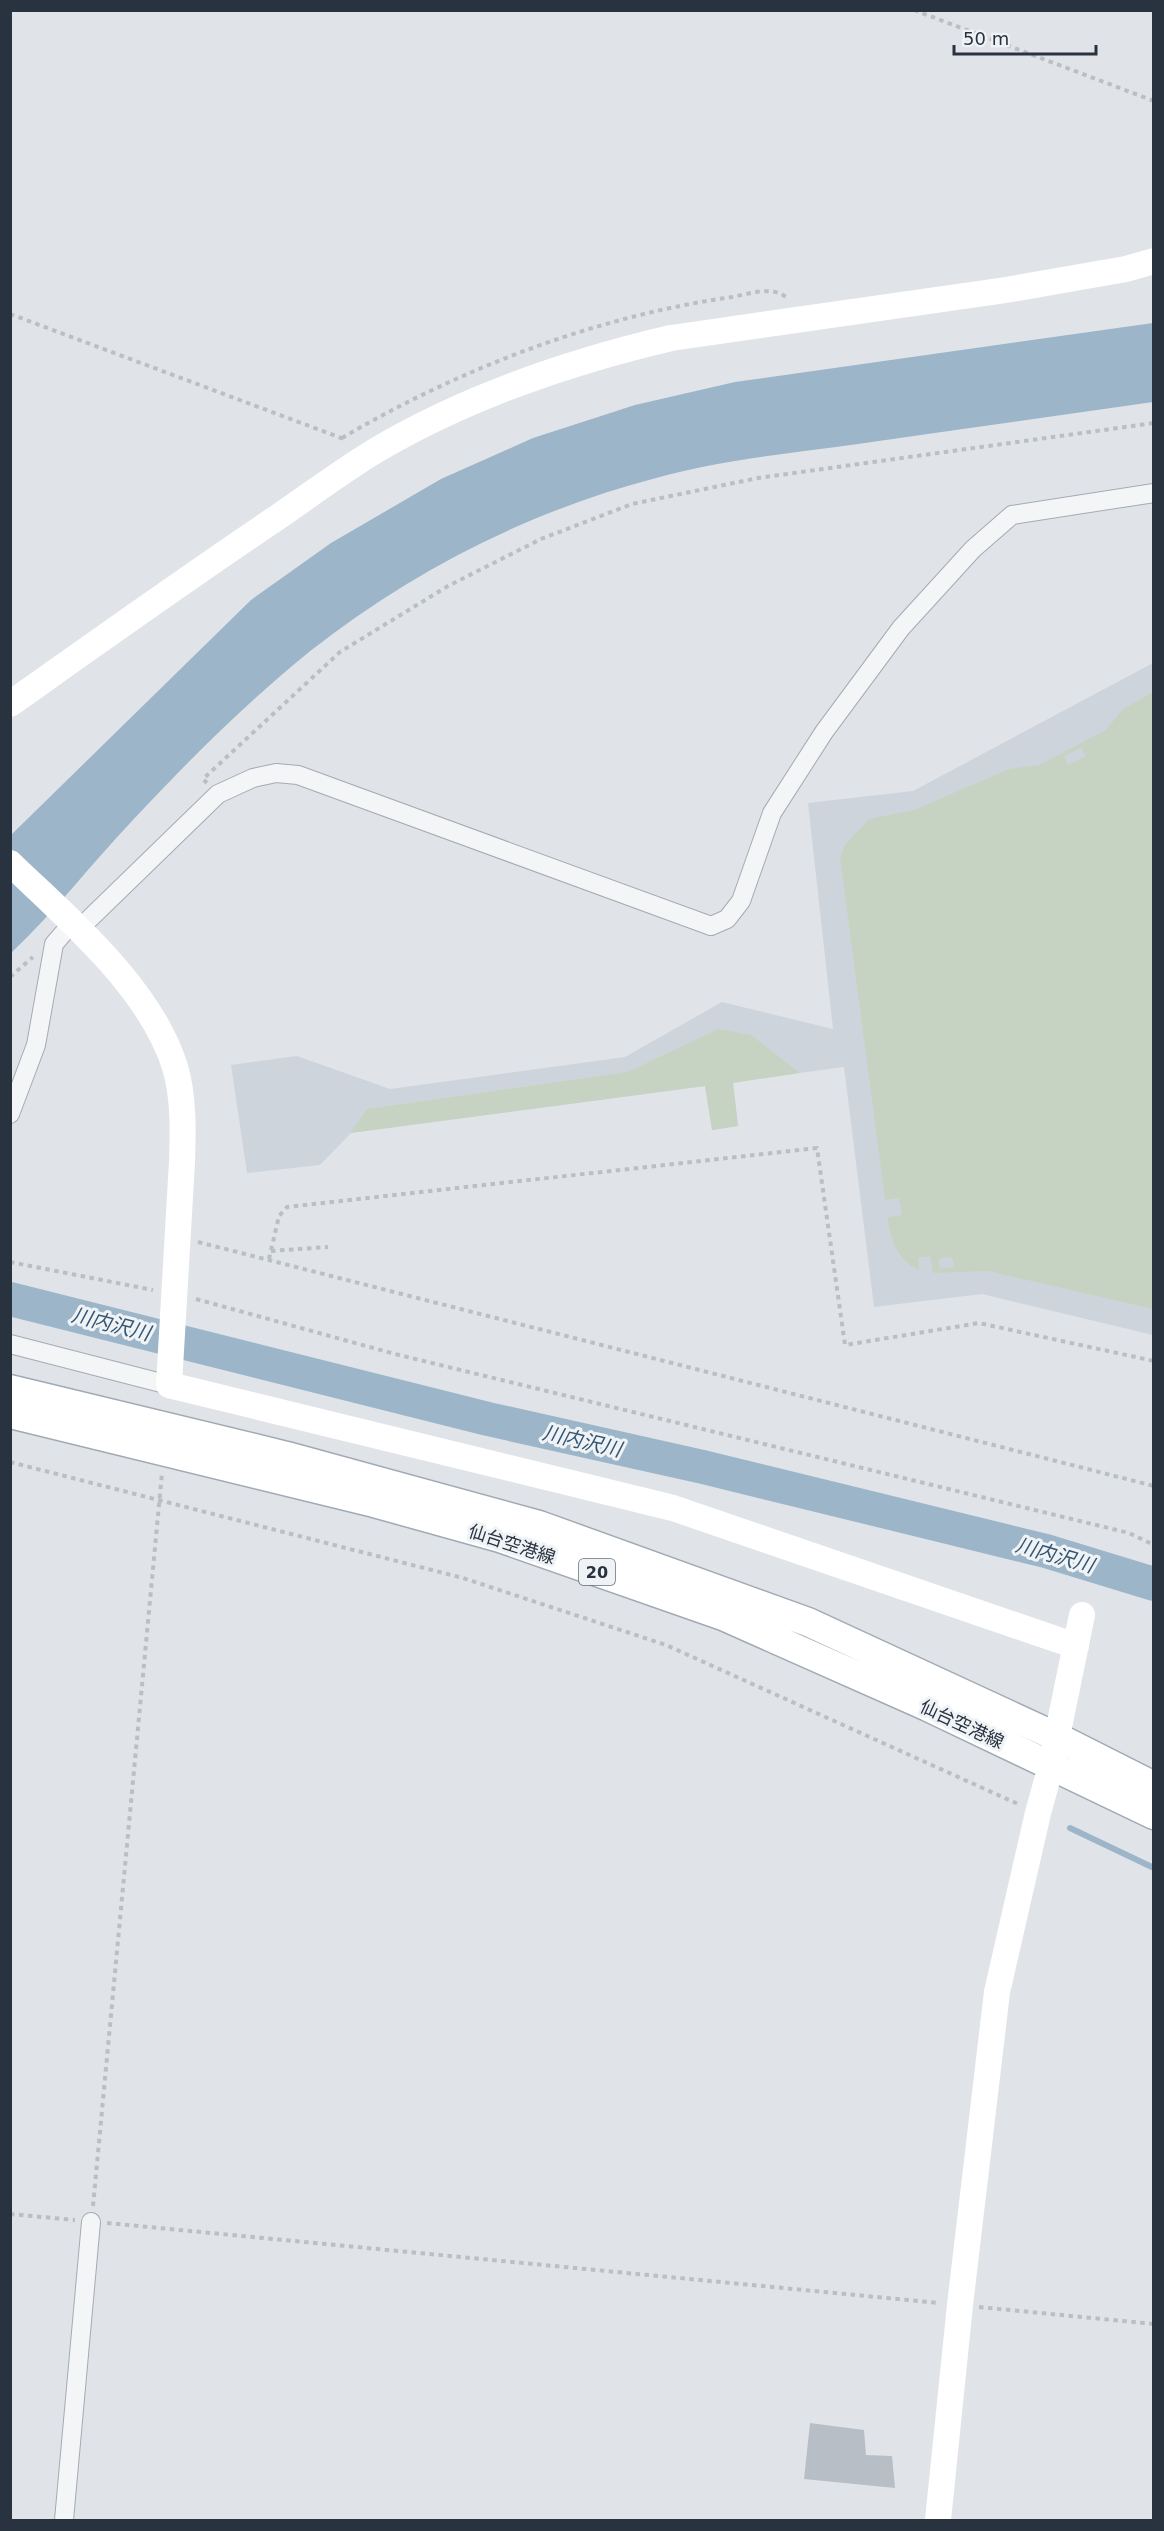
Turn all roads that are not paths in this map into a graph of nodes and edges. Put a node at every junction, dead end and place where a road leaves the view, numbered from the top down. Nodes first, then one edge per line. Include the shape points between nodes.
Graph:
1 (1154, 261) edge
2 (1154, 493) edge
3 (10, 704) edge
4 (10, 863) edge
5 (73, 924) junction
6 (10, 1114) edge
7 (10, 1344) edge
8 (169, 1378) junction
9 (10, 1389) edge
10 (10, 1414) edge
11 (1082, 1615) dead end
12 (1076, 1646) junction
13 (1058, 1737) junction
14 (1051, 1766) junction
15 (1154, 1786) edge
16 (1154, 1815) edge
17 (91, 2222) road end
18 (64, 2520) edge
19 (938, 2520) edge

1 - 3 street via 1006,290 694,334 617,351 548,373 467,405 376,451 194,573
2 - 5 street via 1012,515 973,549 901,628 824,732 772,813 741,901 727,919 711,926 298,776 276,773 253,778 218,794
4 - 5 street
5 - 6 street via 54,944 36,1045
5 - 8 street via 138,996 159,1029 175,1068 183,1126
7 - 8 street
8 - 12 street via 674,1508
9 - 13 main road, 仙台空港線 / 20 via 287,1456 539,1525 808,1622
10 - 14 main road, 仙台空港線 / 20 via 363,1500 500,1538 723,1616
11 - 12 street
12 - 13 street
13 - 14 street
13 - 15 main road, 仙台空港線 / 20
14 - 16 main road, 仙台空港線 / 20
14 - 19 street via 997,1992
17 - 18 street

